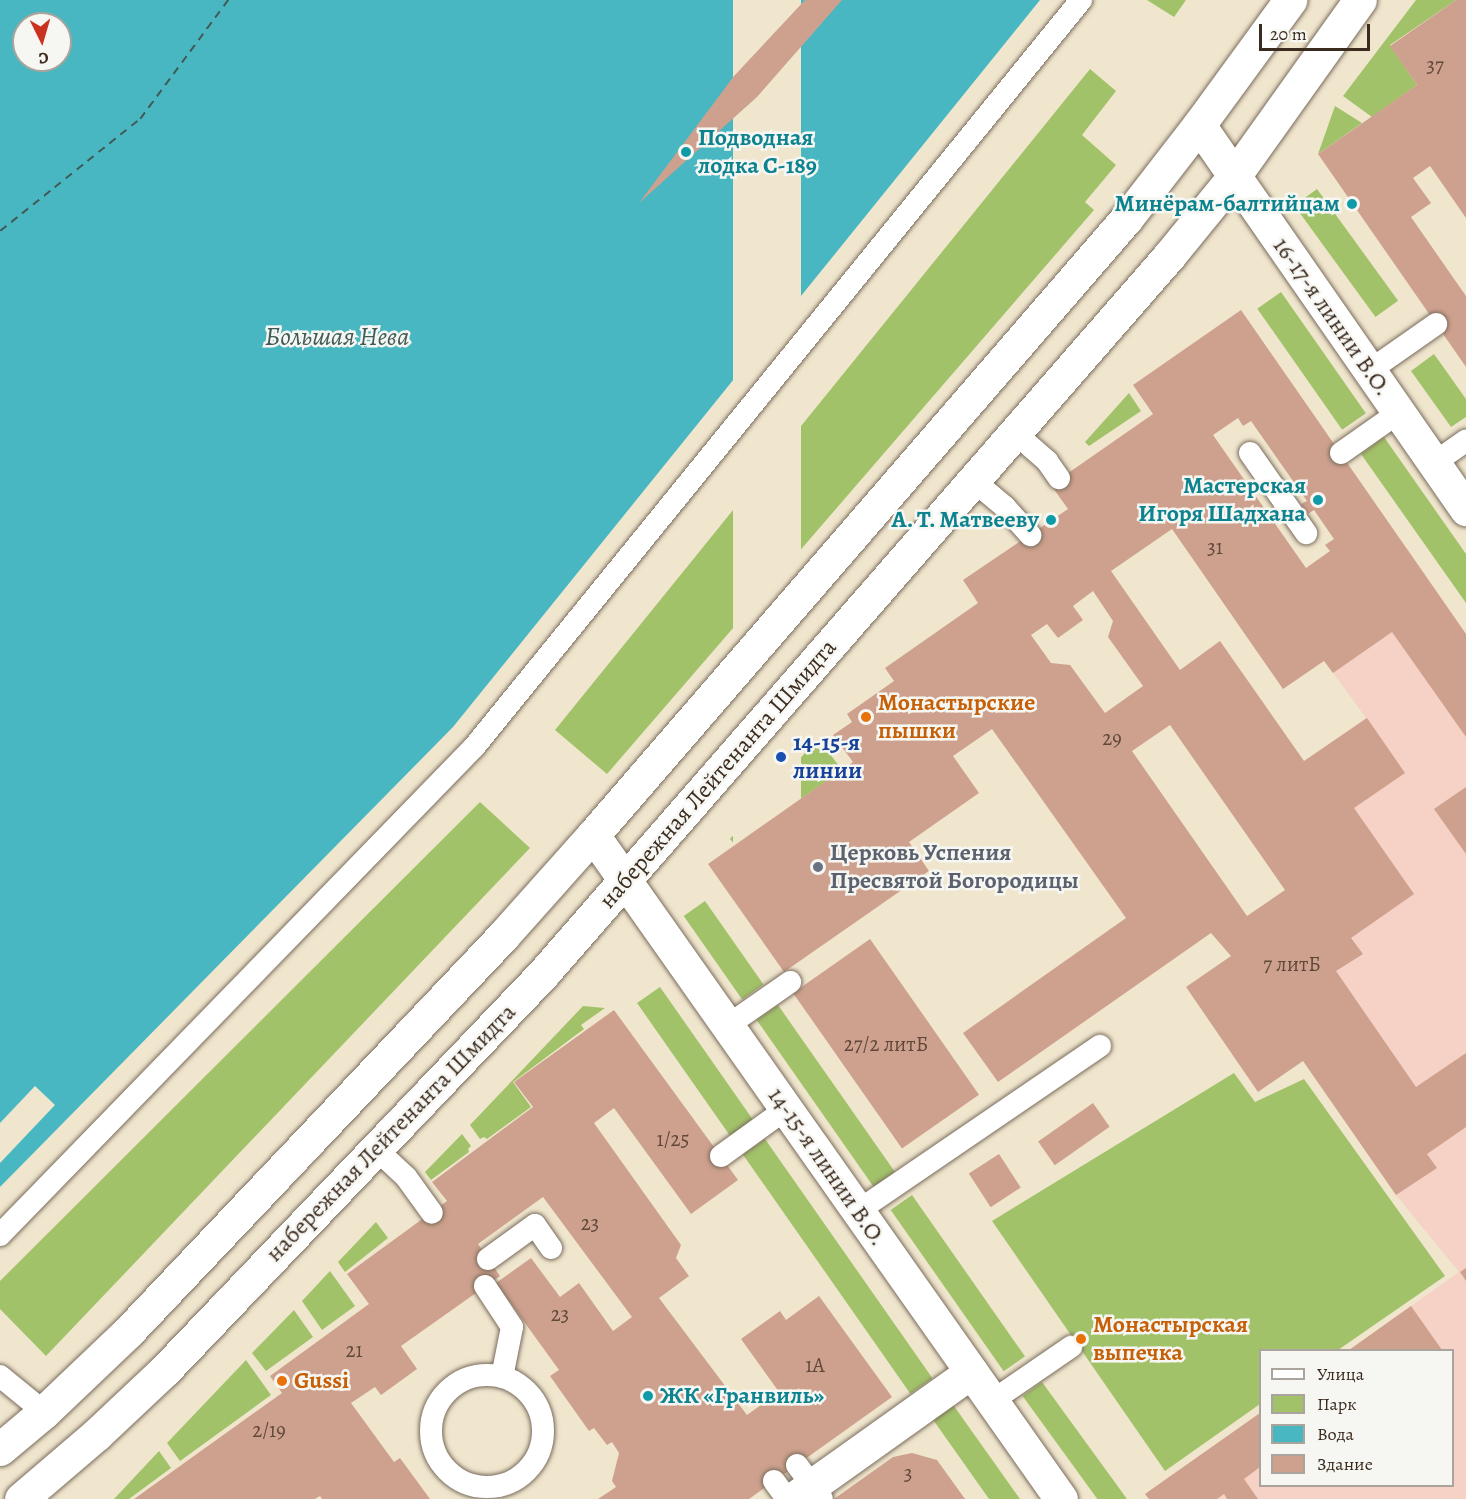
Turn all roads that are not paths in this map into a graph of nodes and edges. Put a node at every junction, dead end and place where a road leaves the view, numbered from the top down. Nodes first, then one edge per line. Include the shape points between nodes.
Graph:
1 (1081, 0) edge
2 (1290, 0) edge
3 (1360, 0) edge
4 (1199, 125) junction
5 (1234, 175) junction
6 (1436, 324) dead end
7 (1369, 371) junction
8 (1398, 412) junction
9 (1015, 433) junction
10 (1466, 441) edge
11 (1250, 453) dead end
12 (1341, 453) dead end
13 (1434, 463) junction
14 (1059, 478) dead end
15 (974, 481) junction
16 (1466, 509) edge
17 (1306, 533) dead end
18 (1030, 535) dead end
19 (593, 835) junction
20 (626, 881) junction
21 (790, 982) dead end
22 (727, 1026) junction
23 (1100, 1046) dead end
24 (786, 1109) junction
25 (376, 1149) junction
26 (721, 1156) dead end
27 (858, 1211) junction
28 (432, 1213) dead end
29 (0, 1235) edge
30 (551, 1248) dead end
31 (488, 1259) dead end
32 (485, 1286) dead end
33 (1071, 1347) dead end
34 (971, 1372) junction
35 (0, 1376) edge
36 (502, 1377) junction
37 (992, 1401) junction
38 (45, 1412) junction
39 (0, 1449) edge
40 (798, 1488) edge
41 (21, 1499) edge
42 (1061, 1499) edge

1 - 29 lane via 475,746
2 - 4 street
3 - 5 street, набережная Лейтенанта Шмидта
4 - 5 street, 16-17-я линии В.О.
4 - 19 street via 1126,219
5 - 7 street, 16-17-я линии В.О.
5 - 9 street, набережная Лейтенанта Шмидта
6 - 7 lane
7 - 8 street, 16-17-я линии В.О.
8 - 12 lane
8 - 13 street, 16-17-я линии В.О.
9 - 14 lane via 1047,461
9 - 15 street, набережная Лейтенанта Шмидта
10 - 13 lane
11 - 17 lane via 1288,490
13 - 16 street, 16-17-я линии В.О.
15 - 18 lane
15 - 20 street, набережная Лейтенанта Шмидта
19 - 20 street, 14-15-я линии В.О.
19 - 38 street via 503,936 128,1332
20 - 22 street, 14-15-я линии В.О.
20 - 25 street, набережная Лейтенанта Шмидта
21 - 22 lane
22 - 24 street, 14-15-я линии В.О.
23 - 27 lane
24 - 26 lane
24 - 27 street, 14-15-я линии В.О.
25 - 28 lane via 406,1177
25 - 41 street, набережная Лейтенанта Шмидта via 165,1370
27 - 34 street, 14-15-я линии В.О.
30 - 31 lane via 535,1225
32 - 36 lane via 512,1327
33 - 37 lane
34 - 37 street, 14-15-я линии В.О.
34 - 40 street
35 - 38 lane
36 - 36 lane via 473,1377 459,1382 448,1391 433,1416 433,1445 438,1459 453,1475 472,1485 501,1485 515,1479 526,1471 541,1446 543,1431 536,1403 515,1382
37 - 42 street, 14-15-я линии В.О.
38 - 39 street

